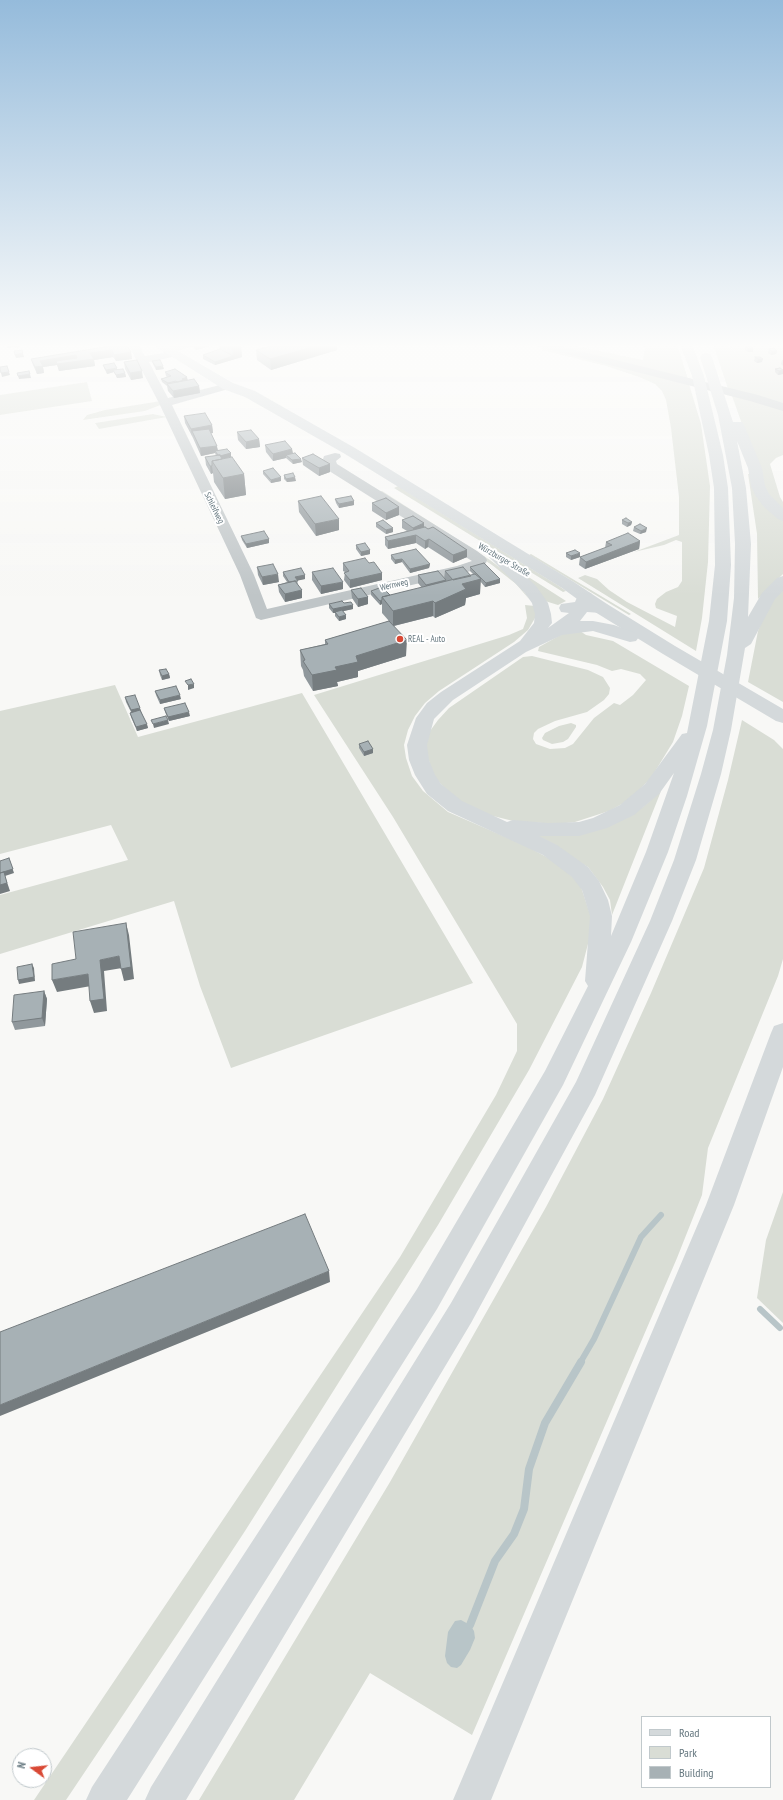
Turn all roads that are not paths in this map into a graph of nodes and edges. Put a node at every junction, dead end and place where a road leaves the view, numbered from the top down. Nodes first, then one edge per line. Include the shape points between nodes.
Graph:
1 (177, 428) edge
2 (287, 428) edge
3 (310, 428) edge
4 (710, 428) edge
5 (728, 428) edge
6 (739, 428) edge
7 (350, 451) junction
8 (335, 457) junction
9 (783, 516) edge
10 (498, 550) junction
11 (783, 581) edge
12 (583, 602) junction
13 (261, 615) joint
14 (549, 627) junction
15 (630, 637) junction
16 (667, 654) junction
17 (736, 656) junction
18 (778, 722) edge
19 (698, 726) junction
20 (494, 825) junction
21 (597, 994) junction
22 (783, 1033) edge
23 (105, 1800) edge
24 (164, 1800) edge
25 (472, 1800) edge

1 - 13 street, Schleifweg via 247,576
2 - 8 main road, Würzburger Straße
3 - 7 main road, Würzburger Straße
4 - 19 main road via 721,488 723,542 718,621
5 - 17 main road via 742,514 742,598
6 - 9 main road via 762,495
7 - 8 main road
7 - 10 main road, Würzburger Straße via 396,479
8 - 10 main road, Würzburger Straße
8 - 13 street, Wernweg via 329,459 331,466 472,554 480,560 479,563
10 - 12 main road, Würzburger Straße via 521,569
10 - 14 main road via 537,597
11 - 17 main road via 760,608
12 - 14 main road via 574,617
12 - 15 main road, Würzburger Straße
12 - 16 main road, Würzburger Straße via 601,608
14 - 15 main road via 587,626 608,629
14 - 20 main road via 434,707 425,718 417,746 425,775 434,788 455,806
15 - 16 main road, Würzburger Straße
16 - 18 main road, Würzburger Straße
17 - 24 main road via 715,760 685,860 662,921 586,1087 457,1319
19 - 20 main road via 652,789 627,810 600,823 579,829 548,830
19 - 21 main road via 657,852
20 - 21 main road via 556,854 580,872 591,887 601,916
21 - 23 main road via 554,1078 427,1299
22 - 25 main road via 720,1204

